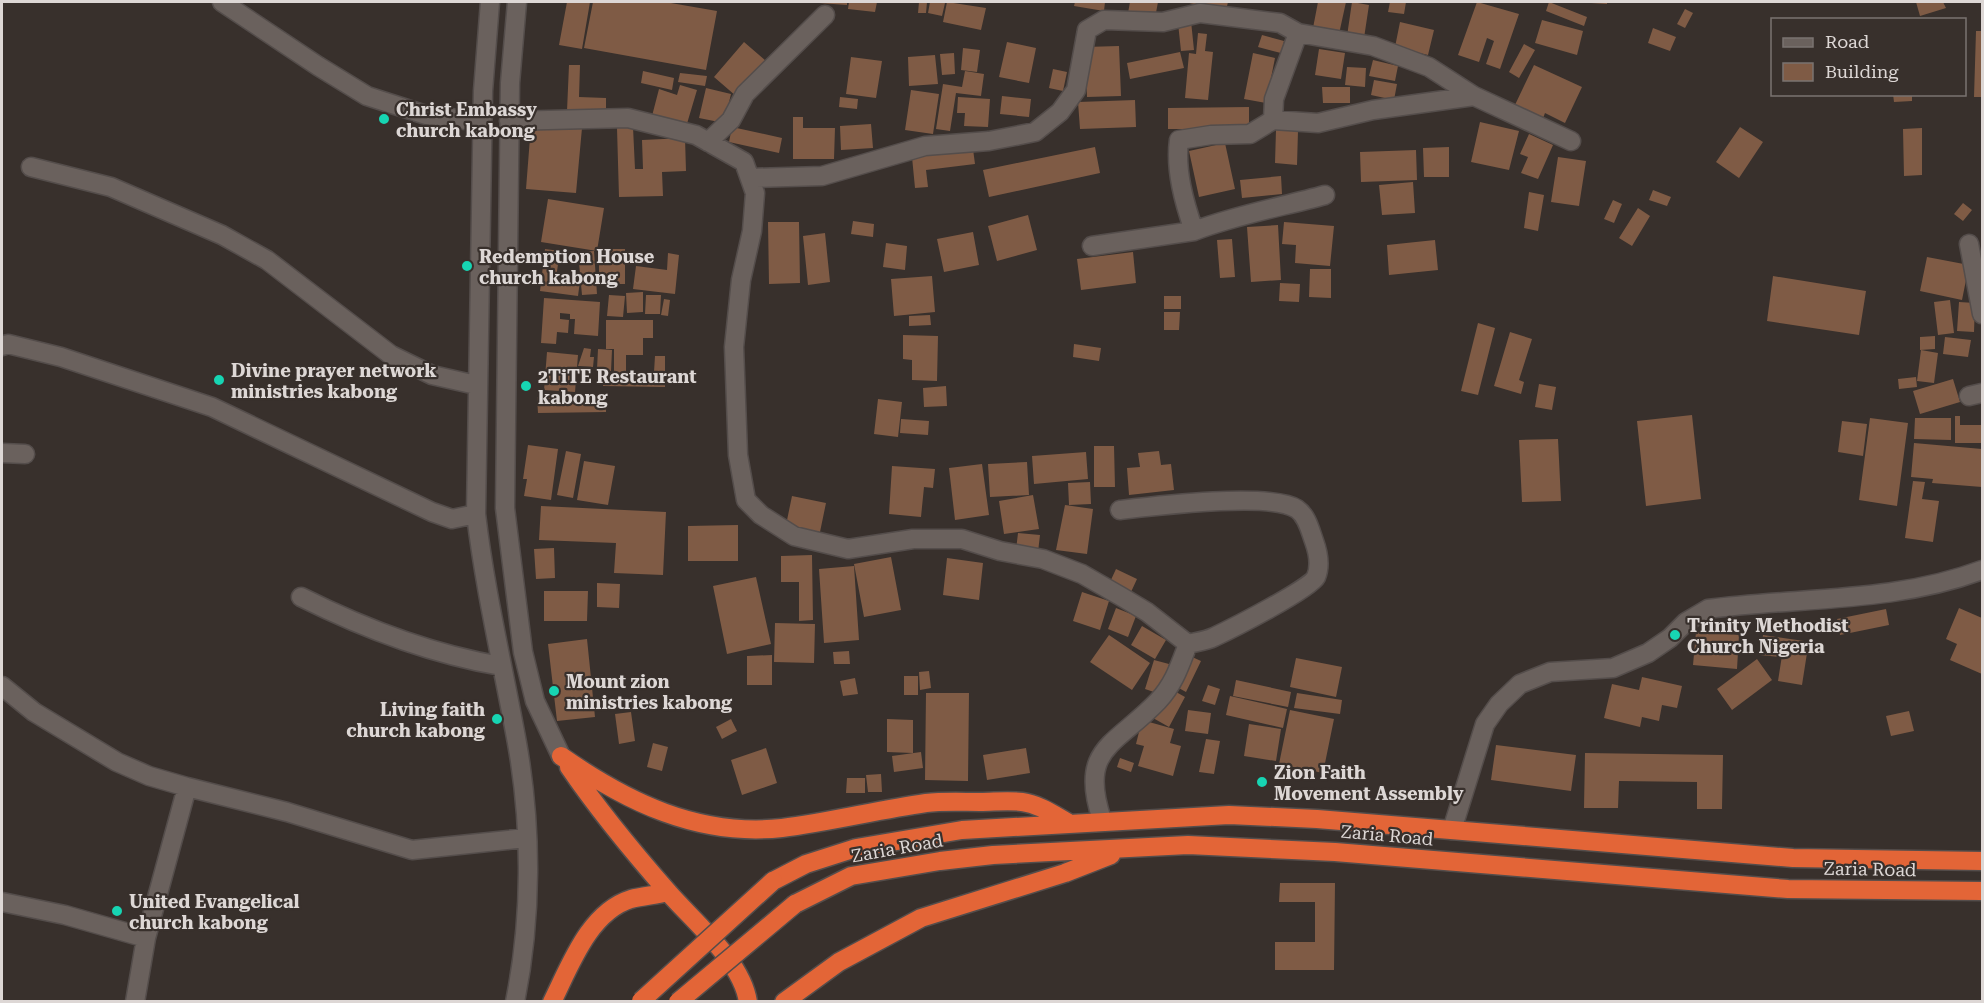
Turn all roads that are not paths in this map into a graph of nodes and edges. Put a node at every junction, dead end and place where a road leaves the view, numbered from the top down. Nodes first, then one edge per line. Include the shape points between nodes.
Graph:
1 (222, 2) edge
2 (490, 2) edge
3 (517, 2) edge
4 (825, 15) dead end
5 (1298, 33) junction
6 (1474, 96) junction
7 (1273, 120) junction
8 (509, 121) junction
9 (482, 122) junction
10 (1571, 141) dead end
11 (708, 142) junction
12 (32, 167) dead end
13 (750, 178) junction
14 (1325, 195) dead end
15 (1194, 231) junction
16 (1969, 244) dead end
17 (1092, 246) dead end
18 (1983, 314) edge
19 (2, 346) edge
20 (476, 386) junction
21 (2, 453) edge
22 (25, 454) dead end
23 (1120, 510) dead end
24 (476, 514) junction
25 (1983, 570) edge
26 (301, 597) dead end
27 (1188, 644) junction
28 (501, 666) junction
29 (2, 686) edge
30 (561, 756) junction
31 (187, 787) junction
32 (1102, 820) junction
33 (1067, 822) junction
34 (1452, 830) junction
35 (526, 838) junction
36 (1128, 849) junction
37 (1983, 861) edge
38 (1983, 891) edge
39 (668, 892) junction
40 (2, 902) edge
41 (146, 938) junction
42 (640, 1001) edge
43 (135, 1002) edge
44 (515, 1002) edge
45 (552, 1002) edge
46 (678, 1002) edge
47 (748, 1002) edge
48 (784, 1002) edge

1 - 9 street via 368,96 426,114
2 - 9 street
3 - 8 street
4 - 11 street via 745,94 731,120
5 - 6 street via 1373,46 1429,67
5 - 7 street via 1274,99
5 - 13 street via 1280,23 1200,13 1162,22 1104,20 1087,30 1076,90 1060,112 1035,132 989,141 925,146 822,176
6 - 7 street via 1373,110 1318,123
6 - 10 street
7 - 15 street via 1250,134 1179,140 1183,200
8 - 11 street via 628,118 696,135
8 - 30 street via 504,508 523,652 535,701
9 - 20 street
11 - 13 street via 744,162
12 - 20 street via 111,187 222,235 267,260 392,355 432,375
13 - 27 street via 755,193 752,231 741,280 734,347 738,455 746,500 794,536 848,549 913,539 962,539 1043,559 1083,574 1147,612
14 - 15 street via 1228,218
15 - 17 street
16 - 18 street
19 - 24 street via 8,344 61,357 212,407 432,512 452,519
20 - 24 street
21 - 22 street
23 - 27 street via 1260,502 1297,510 1307,522 1319,563 1308,586 1213,638
24 - 28 street
25 - 34 street via 1946,584 1892,593 1708,609 1648,653 1613,668 1550,672 1520,684 1485,724
26 - 28 street via 350,621 446,655
27 - 32 street via 1176,678 1159,700 1104,750 1095,765 1094,795
28 - 35 street via 517,744
29 - 31 street via 34,712 117,762
30 - 33 highway via 636,803 717,826 780,828 928,803 993,802 1022,802
30 - 39 highway
31 - 35 street via 412,850
31 - 41 street
32 - 33 highway
32 - 34 highway via 1229,815
33 - 42 highway, bridge via 962,830 855,848 806,864 773,881
34 - 37 highway via 1792,858
35 - 44 street via 527,906 523,963
36 - 38 highway, Zaria Road via 1188,845 1263,848 1788,889
36 - 46 highway, Zaria Road, bridge via 993,855 883,870 834,882 795,904
36 - 48 highway via 921,918 839,962
39 - 45 highway via 629,900 599,920
39 - 47 highway via 730,962 741,979
40 - 41 street
41 - 43 street

